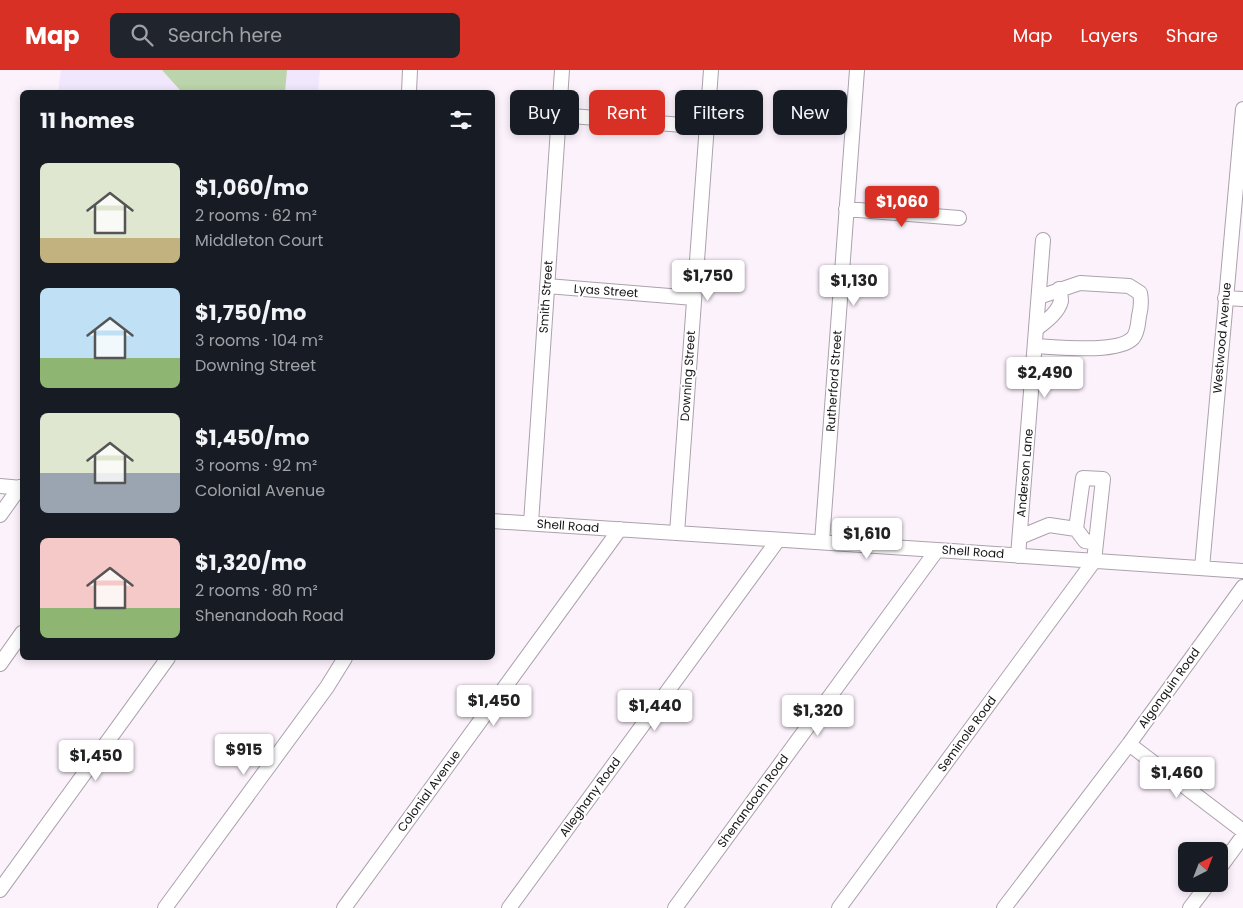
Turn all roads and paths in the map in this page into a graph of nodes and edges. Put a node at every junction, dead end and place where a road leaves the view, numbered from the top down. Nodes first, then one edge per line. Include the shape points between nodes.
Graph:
1 (410, 70) edge
2 (562, 70) edge
3 (711, 70) edge
4 (857, 70) edge
5 (409, 90) edge
6 (561, 90) edge
7 (710, 90) edge
8 (1243, 109) edge
9 (579, 117) edge
10 (675, 124) edge
11 (558, 135) edge
12 (706, 135) edge
13 (846, 209) junction
14 (959, 218) dead end
15 (1043, 240) dead end
16 (547, 286) junction
17 (1060, 289) junction
18 (1039, 297) junction
19 (694, 298) junction
20 (1226, 298) junction
21 (1243, 299) edge
22 (1036, 329) junction
23 (1035, 346) junction
24 (0, 486) edge
25 (20, 488) edge
26 (20, 489) edge
27 (0, 515) edge
28 (495, 521) edge
29 (530, 523) junction
30 (620, 529) junction
31 (1076, 529) junction
32 (677, 533) junction
33 (1020, 537) junction
34 (778, 540) junction
35 (822, 542) junction
36 (1096, 543) junction
37 (937, 550) junction
38 (1018, 556) junction
39 (1094, 561) junction
40 (1202, 568) junction
41 (1243, 571) edge
42 (1243, 587) edge
43 (20, 636) edge
44 (167, 660) edge
45 (344, 660) edge
46 (0, 664) edge
47 (1129, 744) junction
48 (1243, 831) edge
49 (1243, 836) edge
50 (1228, 857) edge
51 (0, 890) edge
52 (1202, 892) edge
53 (165, 908) edge
54 (344, 908) edge
55 (509, 908) edge
56 (675, 908) edge
57 (839, 908) edge
58 (1004, 908) edge
59 (1190, 908) edge

1 - 5 street
2 - 6 street, Smith Street
3 - 7 street, Downing Street
4 - 13 street, Rutherford Street
8 - 20 street, Westwood Avenue
9 - 10 street
11 - 16 street, Smith Street
12 - 19 street, Downing Street
13 - 14 street
13 - 35 street, Rutherford Street
15 - 18 street, Anderson Lane
16 - 19 street, Lyas Street
16 - 29 street, Smith Street
17 - 18 street
17 - 22 street via 1058,307
17 - 23 street via 1080,283 1134,288 1140,293 1142,302 1134,338 1092,349
18 - 22 street, Anderson Lane
19 - 32 street, Downing Street
20 - 21 street
20 - 40 street, Westwood Avenue
22 - 23 street, Anderson Lane
23 - 33 street, Anderson Lane
24 - 25 street
26 - 27 street
28 - 29 street, Shell Road
29 - 30 street, Shell Road
30 - 32 street, Shell Road
30 - 54 street, Colonial Avenue
31 - 33 street via 1049,525
31 - 36 street via 1085,541
31 - 36 street via 1083,478 1103,480
32 - 34 street, Shell Road
33 - 38 street, Anderson Lane
34 - 35 street, Shell Road
34 - 55 street, Alleghany Road
35 - 37 street, Shell Road
36 - 39 street
37 - 38 street, Shell Road
37 - 56 street, Shenandoah Road
38 - 39 street, Shell Road
39 - 40 street, Shell Road
39 - 57 street, Seminole Road
40 - 41 street, Shell Road
42 - 47 street, Algonquin Road
43 - 46 street
44 - 51 street
45 - 53 street
47 - 48 street
47 - 58 street, Algonquin Road
49 - 50 street
52 - 59 street

